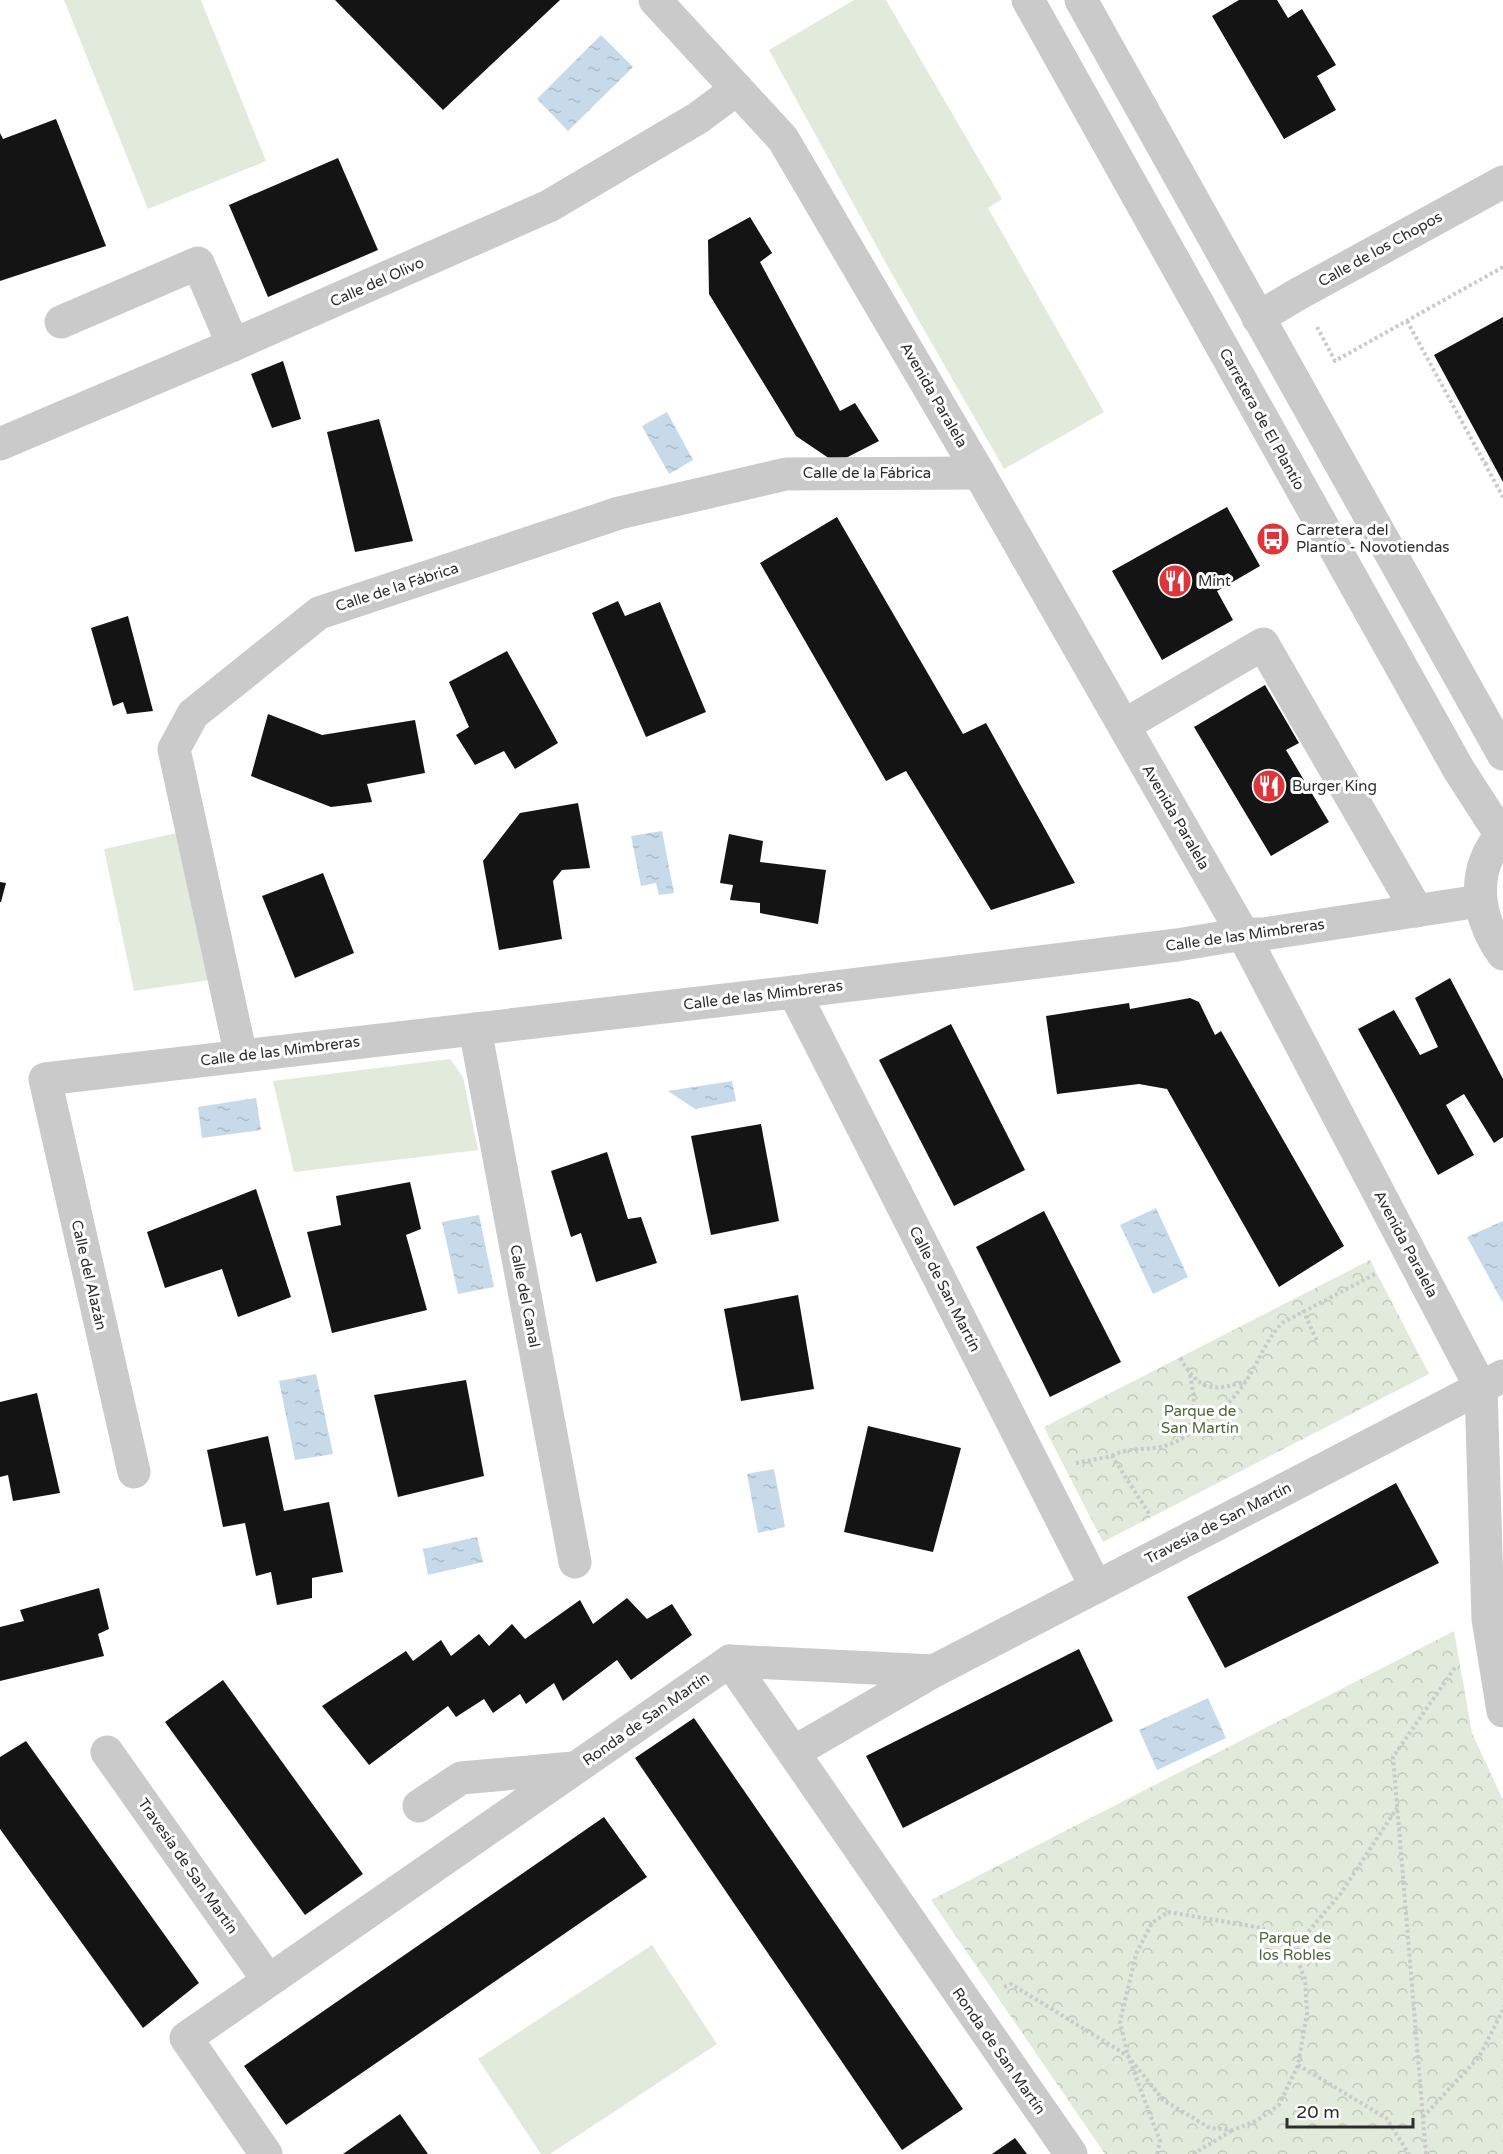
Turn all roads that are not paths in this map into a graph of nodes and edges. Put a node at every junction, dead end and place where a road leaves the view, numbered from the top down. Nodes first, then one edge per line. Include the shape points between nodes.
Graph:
1 (655, 0) edge
2 (1028, 0) edge
3 (1081, 0) edge
4 (737, 89) junction
5 (1503, 182) edge
6 (1258, 318) junction
7 (61, 322) dead end
8 (233, 345) junction
9 (0, 444) edge
10 (979, 473) junction
11 (1140, 716) dead end
12 (1503, 754) edge
13 (1502, 834) edge
14 (1480, 901) junction
15 (1417, 911) junction
16 (1243, 934) junction
17 (1503, 954) edge
18 (794, 992) junction
19 (475, 1029) junction
20 (241, 1056) junction
21 (45, 1079) joint
22 (1492, 1382) edge
23 (134, 1472) dead end
24 (575, 1563) dead end
25 (1096, 1587) junction
26 (730, 1660) junction
27 (933, 1671) junction
28 (1503, 1711) edge
29 (107, 1752) dead end
30 (794, 1752) junction
31 (576, 1768) junction
32 (419, 1806) dead end
33 (268, 1980) junction
34 (253, 2149) edge
35 (1071, 2154) edge

1 - 4 street, Avenida Paralela
2 - 13 street, Carretera de El Plantío via 1454,760
3 - 6 street
4 - 8 street, Calle del Olivo via 698,118 549,206
4 - 10 street, Avenida Paralela via 783,139
5 - 6 street, Calle de los Chopos
6 - 12 street
7 - 8 street via 198,262
8 - 9 street, Calle del Olivo
10 - 16 street, Avenida Paralela
10 - 20 street, Calle de la Fábrica via 786,474 619,513 319,613 193,714 174,749
11 - 15 street via 1263,644
13 - 14 street via 1488,855
14 - 15 street, Calle de las Mimbreras
14 - 17 street via 1487,929
15 - 16 street, Calle de las Mimbreras
16 - 18 street, Calle de las Mimbreras
16 - 22 street, Avenida Paralela via 1412,1255
18 - 19 street, Calle de las Mimbreras
18 - 25 street, Calle de San Martín
19 - 20 street, Calle de las Mimbreras
19 - 24 street, Calle del Canal
20 - 21 street, Calle de las Mimbreras
21 - 23 street, Calle del Alazán
22 - 25 street, Travesía de San Martín
22 - 28 street, Avenida Paralela via 1488,1619
25 - 27 street, Travesía de San Martín
26 - 27 street
26 - 30 street, Ronda de San Martín
26 - 31 street, Ronda de San Martín
27 - 30 street, Travesía de San Martín
29 - 33 street, Travesía de San Martín
30 - 35 street, Ronda de San Martín
31 - 32 street via 461,1778
31 - 33 street, Ronda de San Martín
33 - 34 street, Ronda de San Martín via 186,2038

